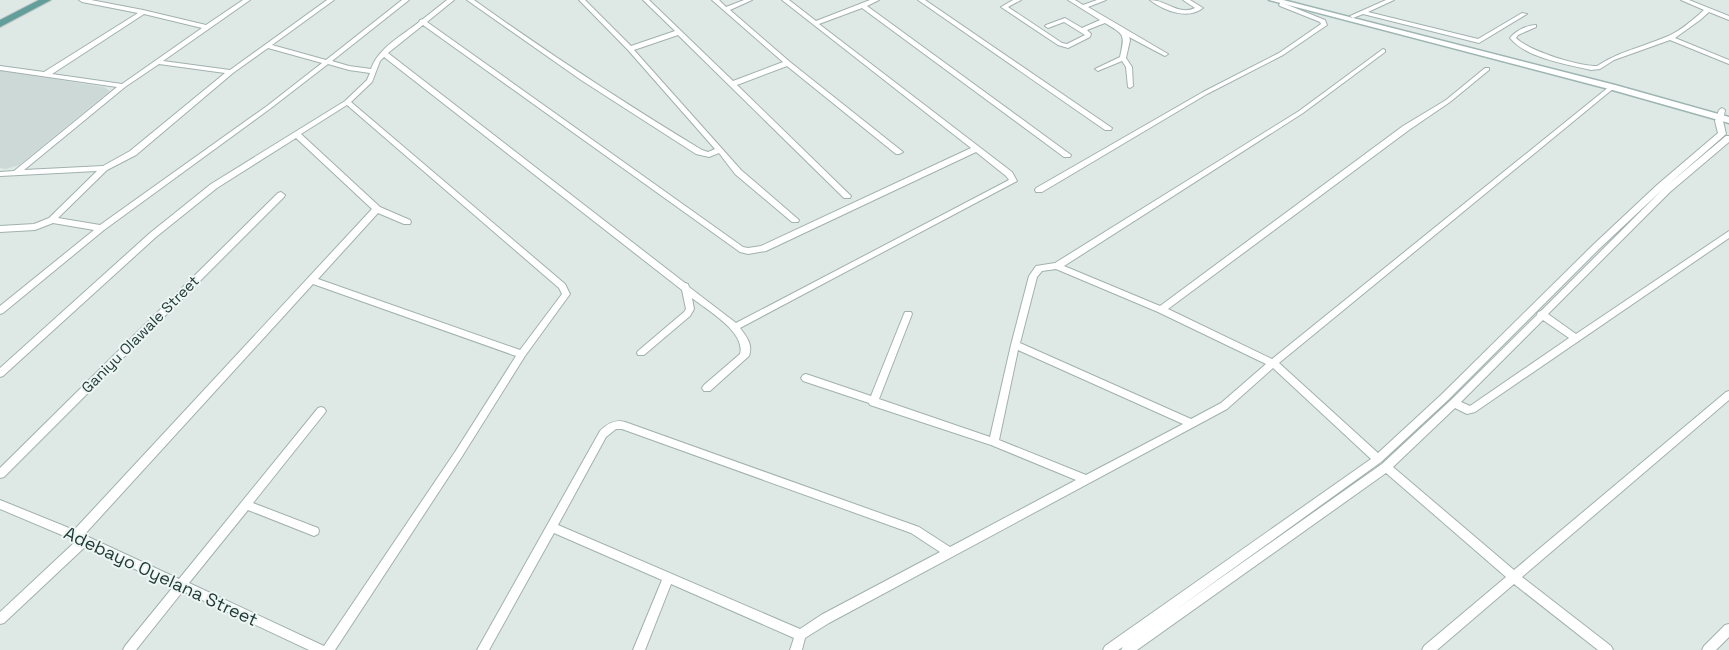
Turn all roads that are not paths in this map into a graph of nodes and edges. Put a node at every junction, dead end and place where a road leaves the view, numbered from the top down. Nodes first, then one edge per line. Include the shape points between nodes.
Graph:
1 (38, 0) edge
2 (46, 0) edge
3 (82, 0) edge
4 (247, 0) edge
5 (331, 0) edge
6 (406, 0) edge
7 (451, 0) edge
8 (470, 0) edge
9 (582, 0) edge
10 (646, 0) edge
11 (715, 0) edge
12 (749, 0) edge
13 (785, 0) edge
14 (876, 0) edge
15 (921, 0) edge
16 (1018, 0) edge
17 (1071, 0) edge
18 (1103, 0) edge
19 (1153, 0) edge
20 (1186, 0) edge
21 (1273, 0) edge
22 (1294, 0) edge
23 (1391, 0) edge
24 (1684, 0) edge
25 (1283, 3) junction
26 (862, 5) junction
27 (1083, 8) junction
28 (726, 9) junction
29 (1708, 10) junction
30 (143, 12) junction
31 (1357, 14) junction
32 (1524, 14) dead end
33 (1729, 18) edge
34 (0, 20) edge
35 (422, 21) junction
36 (1104, 21) junction
37 (815, 23) junction
38 (0, 24) edge
39 (1048, 26) dead end
40 (1534, 26) dead end
41 (206, 27) junction
42 (1082, 30) junction
43 (679, 32) junction
44 (1124, 32) junction
45 (1670, 38) junction
46 (268, 46) junction
47 (630, 49) junction
48 (1383, 51) dead end
49 (384, 53) junction
50 (1165, 54) dead end
51 (1123, 58) junction
52 (156, 62) junction
53 (788, 62) junction
54 (1729, 62) edge
55 (326, 63) junction
56 (0, 68) edge
57 (1098, 68) dead end
58 (1487, 69) dead end
59 (372, 71) junction
60 (232, 72) junction
61 (45, 75) junction
62 (733, 84) junction
63 (123, 86) junction
64 (1130, 86) dead end
65 (1612, 87) junction
66 (346, 102) junction
67 (1725, 115) edge
68 (1108, 128) dead end
69 (296, 134) junction
70 (1729, 138) edge
71 (976, 149) junction
72 (720, 150) junction
73 (899, 152) dead end
74 (1067, 155) dead end
75 (1697, 160) junction
76 (104, 168) junction
77 (18, 172) junction
78 (0, 174) edge
79 (1039, 190) dead end
80 (280, 195) dead end
81 (847, 196) dead end
82 (377, 209) junction
83 (52, 220) junction
84 (795, 220) dead end
85 (407, 222) dead end
86 (102, 228) junction
87 (0, 229) edge
88 (1729, 234) edge
89 (1057, 266) junction
90 (312, 280) junction
91 (686, 286) junction
92 (1161, 310) junction
93 (0, 311) edge
94 (908, 314) dead end
95 (1541, 314) junction
96 (735, 327) junction
97 (1575, 338) junction
98 (1015, 345) junction
99 (641, 353) dead end
100 (522, 354) junction
101 (1273, 363) junction
102 (0, 373) edge
103 (806, 378) dead end
104 (707, 388) dead end
105 (1729, 395) edge
106 (873, 402) junction
107 (1454, 403) junction
108 (321, 411) dead end
109 (1191, 423) junction
110 (994, 442) junction
111 (1382, 463) junction
112 (0, 474) edge
113 (1088, 480) junction
114 (0, 504) edge
115 (246, 505) junction
116 (551, 527) junction
117 (314, 531) dead end
118 (80, 538) junction
119 (949, 552) junction
120 (1514, 576) junction
121 (669, 577) junction
122 (182, 586) junction
123 (0, 619) edge
124 (1729, 629) edge
125 (801, 635) junction
126 (129, 650) edge
127 (321, 650) edge
128 (328, 650) edge
129 (484, 650) edge
130 (639, 650) edge
131 (796, 650) edge
132 (1109, 650) edge
133 (1127, 650) edge
134 (1428, 650) edge
135 (1607, 650) edge
136 (1708, 650) edge

1 - 34 main road
2 - 38 main road
3 - 30 street
4 - 41 street
5 - 46 street
6 - 55 street
7 - 35 street
8 - 72 street via 601,91 699,152 709,155
9 - 47 street
10 - 43 street
11 - 28 street
12 - 28 street
13 - 37 street
14 - 26 street
15 - 68 street
16 - 42 street via 1004,7 1060,44 1068,46 1087,38 1088,34
17 - 27 street
18 - 27 street
19 - 20 street via 1184,13 1200,8
21 - 25 main road
22 - 31 main road
23 - 31 street
24 - 29 street
25 - 65 main road
25 - 79 street via 1282,6 1316,17 1324,25 1281,54 1205,93
26 - 37 street
26 - 74 street
27 - 36 street
28 - 53 street
29 - 33 street
29 - 45 street
30 - 41 street
30 - 61 street
31 - 32 street via 1480,41
31 - 67 main road
35 - 49 street
35 - 71 street via 732,243 748,251 763,249
36 - 42 street
36 - 44 street
37 - 71 street
39 - 42 street via 1065,20
40 - 45 street via 1516,34 1515,42 1591,68
41 - 52 street
43 - 47 street
43 - 62 street
44 - 50 street
44 - 51 street
45 - 54 street
46 - 55 street
46 - 60 street
47 - 72 street
48 - 89 street via 1301,112
49 - 59 street
49 - 91 street
51 - 57 street
51 - 64 street via 1130,67
52 - 60 street
52 - 63 street
53 - 62 street
53 - 73 street
55 - 59 street
55 - 86 street
56 - 61 street
58 - 92 street via 1448,101 1406,128
59 - 66 street via 370,81
60 - 76 street via 133,153
61 - 63 street
62 - 81 street
63 - 77 street
65 - 67 main road
65 - 101 street
66 - 69 street
66 - 100 street via 565,290 563,300
67 - 75 street via 1722,134
69 - 82 street
69 - 102 street via 230,174 200,197 153,235
70 - 75 street
71 - 96 street via 1009,174 1013,178 1011,183
72 - 84 street via 738,172
75 - 95 street
75 - 111 street via 1596,247
76 - 77 street
76 - 83 street
77 - 78 street
80 - 112 street, Ganiyu Olawale Street
82 - 85 street
82 - 90 street
83 - 86 street
83 - 87 street via 35,227
86 - 93 street
88 - 97 street
89 - 92 street
89 - 98 street via 1045,266 1035,272
90 - 100 street
90 - 118 street
91 - 96 street
91 - 99 street via 690,309 687,314
92 - 101 street
94 - 106 street
95 - 97 street
95 - 107 street
96 - 104 street via 747,346 744,356
97 - 107 street via 1472,409 1467,410
98 - 109 street
98 - 110 street
100 - 128 street
101 - 109 street via 1224,406
101 - 111 street
103 - 106 street
105 - 120 street
106 - 110 street
107 - 111 street
108 - 115 street
109 - 113 street
110 - 113 street
111 - 120 street
111 - 132 street
111 - 133 street
113 - 119 street
114 - 118 street, Adebayo Oyelana Street
115 - 117 street
115 - 122 street
116 - 119 street via 603,434 615,425 622,425 915,530
116 - 121 street
116 - 129 street
118 - 122 street, Adebayo Oyelana Street
118 - 123 street
119 - 125 street
120 - 134 street
120 - 135 street
121 - 125 street
121 - 130 street
122 - 126 street
122 - 127 street, Adebayo Oyelana Street
124 - 136 street
125 - 131 street

